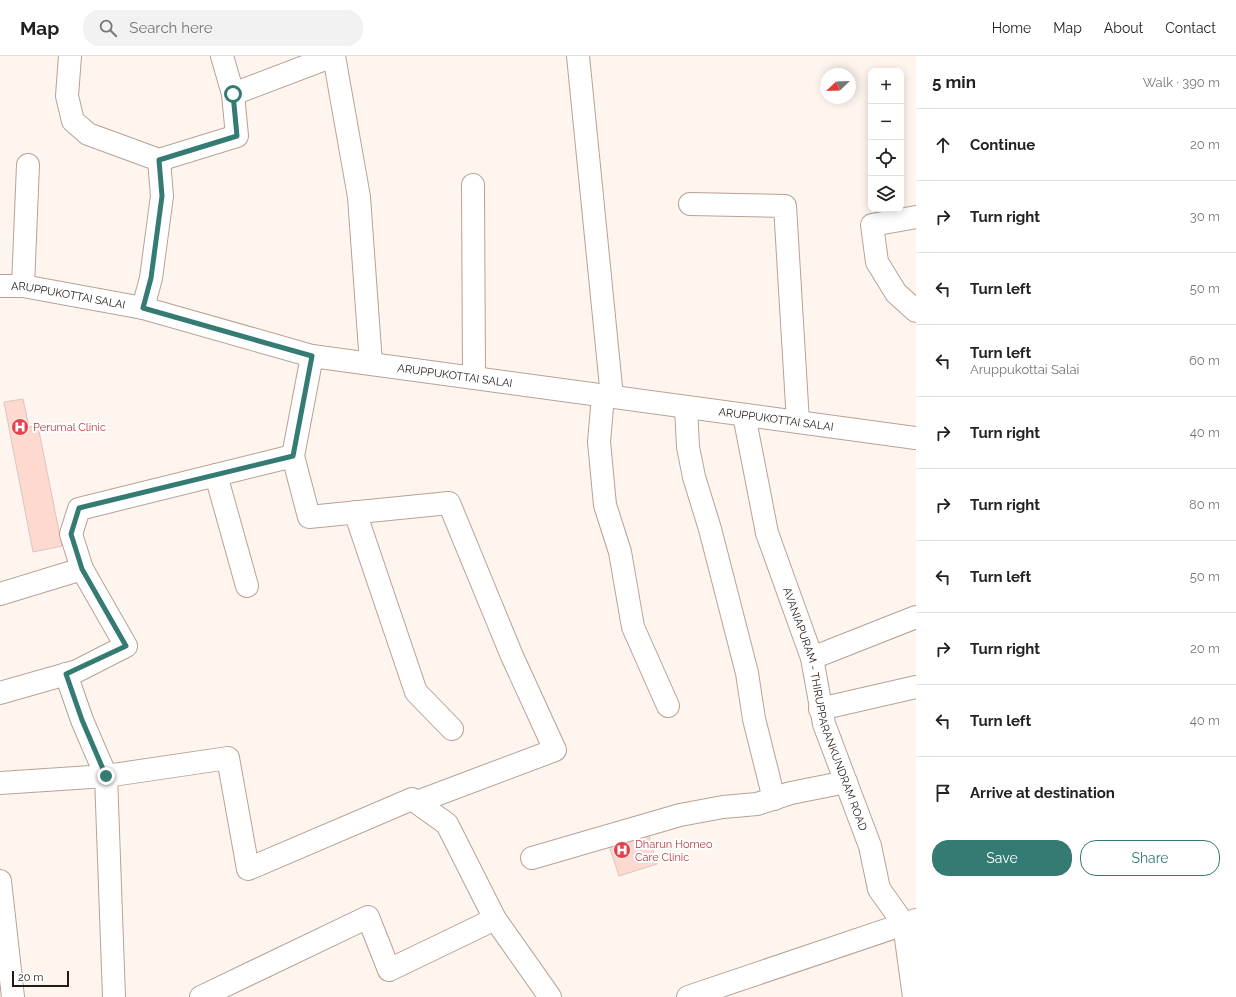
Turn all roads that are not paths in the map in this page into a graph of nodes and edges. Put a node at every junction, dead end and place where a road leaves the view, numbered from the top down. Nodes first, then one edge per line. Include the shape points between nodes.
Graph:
1 (70, 56) edge
2 (222, 56) edge
3 (333, 56) edge
4 (578, 56) edge
5 (233, 94) junction
6 (159, 160) junction
7 (28, 165) dead end
8 (473, 185) dead end
9 (690, 204) dead end
10 (916, 216) edge
11 (0, 286) edge
12 (23, 286) junction
13 (143, 308) junction
14 (916, 311) edge
15 (312, 356) junction
16 (371, 364) junction
17 (474, 378) junction
18 (607, 396) junction
19 (686, 407) junction
20 (744, 415) junction
21 (798, 422) junction
22 (916, 438) edge
23 (293, 456) junction
24 (216, 475) junction
25 (355, 512) junction
26 (82, 569) junction
27 (247, 586) dead end
28 (0, 594) edge
29 (916, 616) edge
30 (812, 658) junction
31 (66, 674) junction
32 (916, 687) edge
33 (0, 693) edge
34 (668, 706) dead end
35 (820, 709) junction
36 (452, 729) dead end
37 (106, 776) junction
38 (846, 782) junction
39 (0, 783) edge
40 (774, 799) junction
41 (417, 802) junction
42 (532, 858) dead end
43 (0, 881) edge
44 (494, 919) junction
45 (910, 922) edge
46 (13, 997) edge
47 (114, 997) edge
48 (201, 997) edge
49 (550, 997) edge
50 (688, 997) edge
51 (914, 997) edge

1 - 6 street via 67,96 73,121 88,134
2 - 5 street
3 - 5 street
3 - 16 street via 359,197
4 - 18 street
5 - 6 street via 237,136
6 - 13 street via 162,196 151,278
7 - 12 street
8 - 17 street
9 - 21 street via 785,206
10 - 14 street via 872,225 877,262 896,292
11 - 12 street, ARUPPUKOTTAI SALAI
12 - 13 street, ARUPPUKOTTAI SALAI
13 - 15 street, ARUPPUKOTTAI SALAI
15 - 16 street, ARUPPUKOTTAI SALAI
15 - 23 street
16 - 17 street, ARUPPUKOTTAI SALAI
17 - 18 street, ARUPPUKOTTAI SALAI
18 - 19 street, ARUPPUKOTTAI SALAI
18 - 34 street via 599,442 605,505 620,552 633,627
19 - 20 street, ARUPPUKOTTAI SALAI
19 - 40 street via 688,447 694,477 747,673 754,719
20 - 21 street, ARUPPUKOTTAI SALAI
20 - 30 street, AVANIAPURAM - THIRUPPARANKUNDRAM ROAD via 767,533
21 - 22 street, ARUPPUKOTTAI SALAI
23 - 24 street
23 - 25 street via 310,517
24 - 26 street via 79,508 71,534
24 - 27 street
25 - 36 street via 416,692
25 - 41 street via 449,502 512,656 555,750
26 - 28 street
26 - 31 street via 126,646
29 - 30 street
30 - 35 street, AVANIAPURAM - THIRUPPARANKUNDRAM ROAD
31 - 33 street
31 - 37 street
32 - 35 street
35 - 38 street, AVANIAPURAM - THIRUPPARANKUNDRAM ROAD
37 - 39 street
37 - 41 street via 228,758 248,869 412,799
37 - 47 street
38 - 40 street
38 - 45 street, AVANIAPURAM - THIRUPPARANKUNDRAM ROAD via 870,846 880,889
40 - 42 street via 757,804 680,815
41 - 44 street via 447,824
43 - 46 street
44 - 48 street via 389,970 368,917
44 - 49 street
45 - 50 street
45 - 51 street, AVANIAPURAM - THIRUPPARANKUNDRAM ROAD

